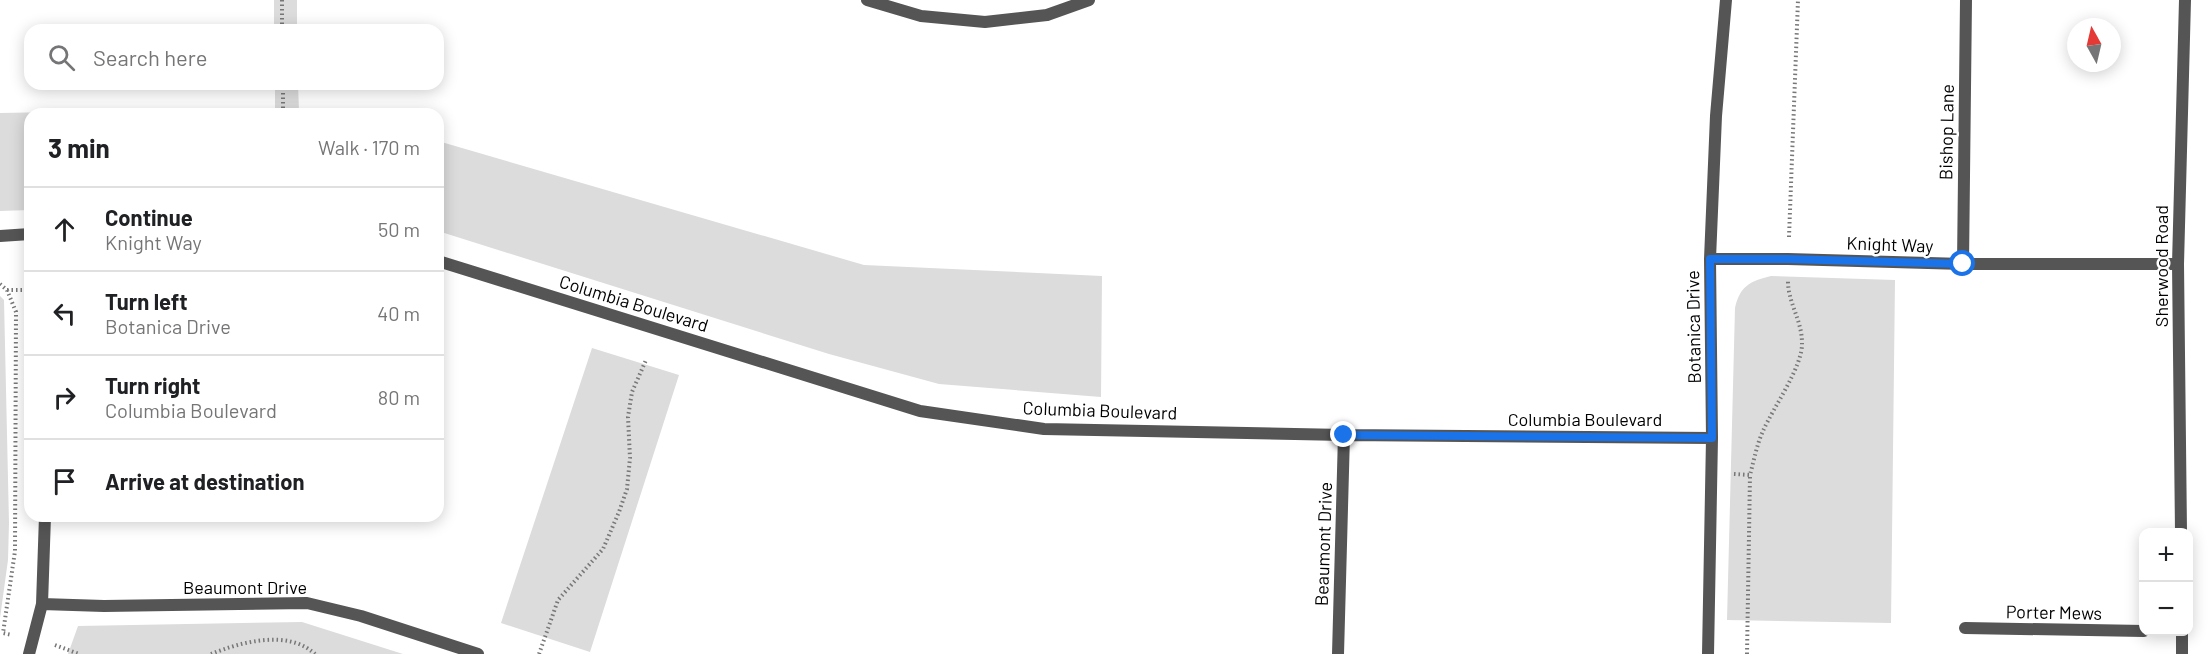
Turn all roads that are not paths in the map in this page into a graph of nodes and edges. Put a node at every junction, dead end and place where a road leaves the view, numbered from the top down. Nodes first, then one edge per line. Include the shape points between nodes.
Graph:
1 (867, 0) edge
2 (1089, 0) edge
3 (1726, 0) edge
4 (1966, 0) edge
5 (2185, 0) edge
6 (24, 234) edge
7 (0, 236) edge
8 (1710, 259) junction
9 (444, 263) edge
10 (1963, 264) junction
11 (2178, 264) junction
12 (1344, 435) junction
13 (1712, 438) junction
14 (45, 522) edge
15 (2181, 528) edge
16 (42, 604) junction
17 (1965, 628) dead end
18 (2139, 631) edge
19 (2182, 636) edge
20 (29, 654) edge
21 (478, 654) edge
22 (1338, 654) edge
23 (1708, 654) edge
24 (2182, 654) edge

1 - 2 street via 921,16 984,22 1047,15
3 - 8 street, Botanica Drive
4 - 10 street, Bishop Lane
5 - 11 street, Sherwood Road
6 - 7 street
8 - 10 street, Knight Way
8 - 13 street, Botanica Drive
9 - 12 street, Columbia Boulevard via 920,411 1044,429
10 - 11 street, Knight Way
11 - 15 street, Sherwood Road
12 - 13 street, Columbia Boulevard
12 - 22 street, Beaumont Drive
13 - 23 street, Botanica Drive
14 - 16 street
16 - 20 street
16 - 21 street, Beaumont Drive via 307,603
17 - 18 street, Porter Mews
19 - 24 street

